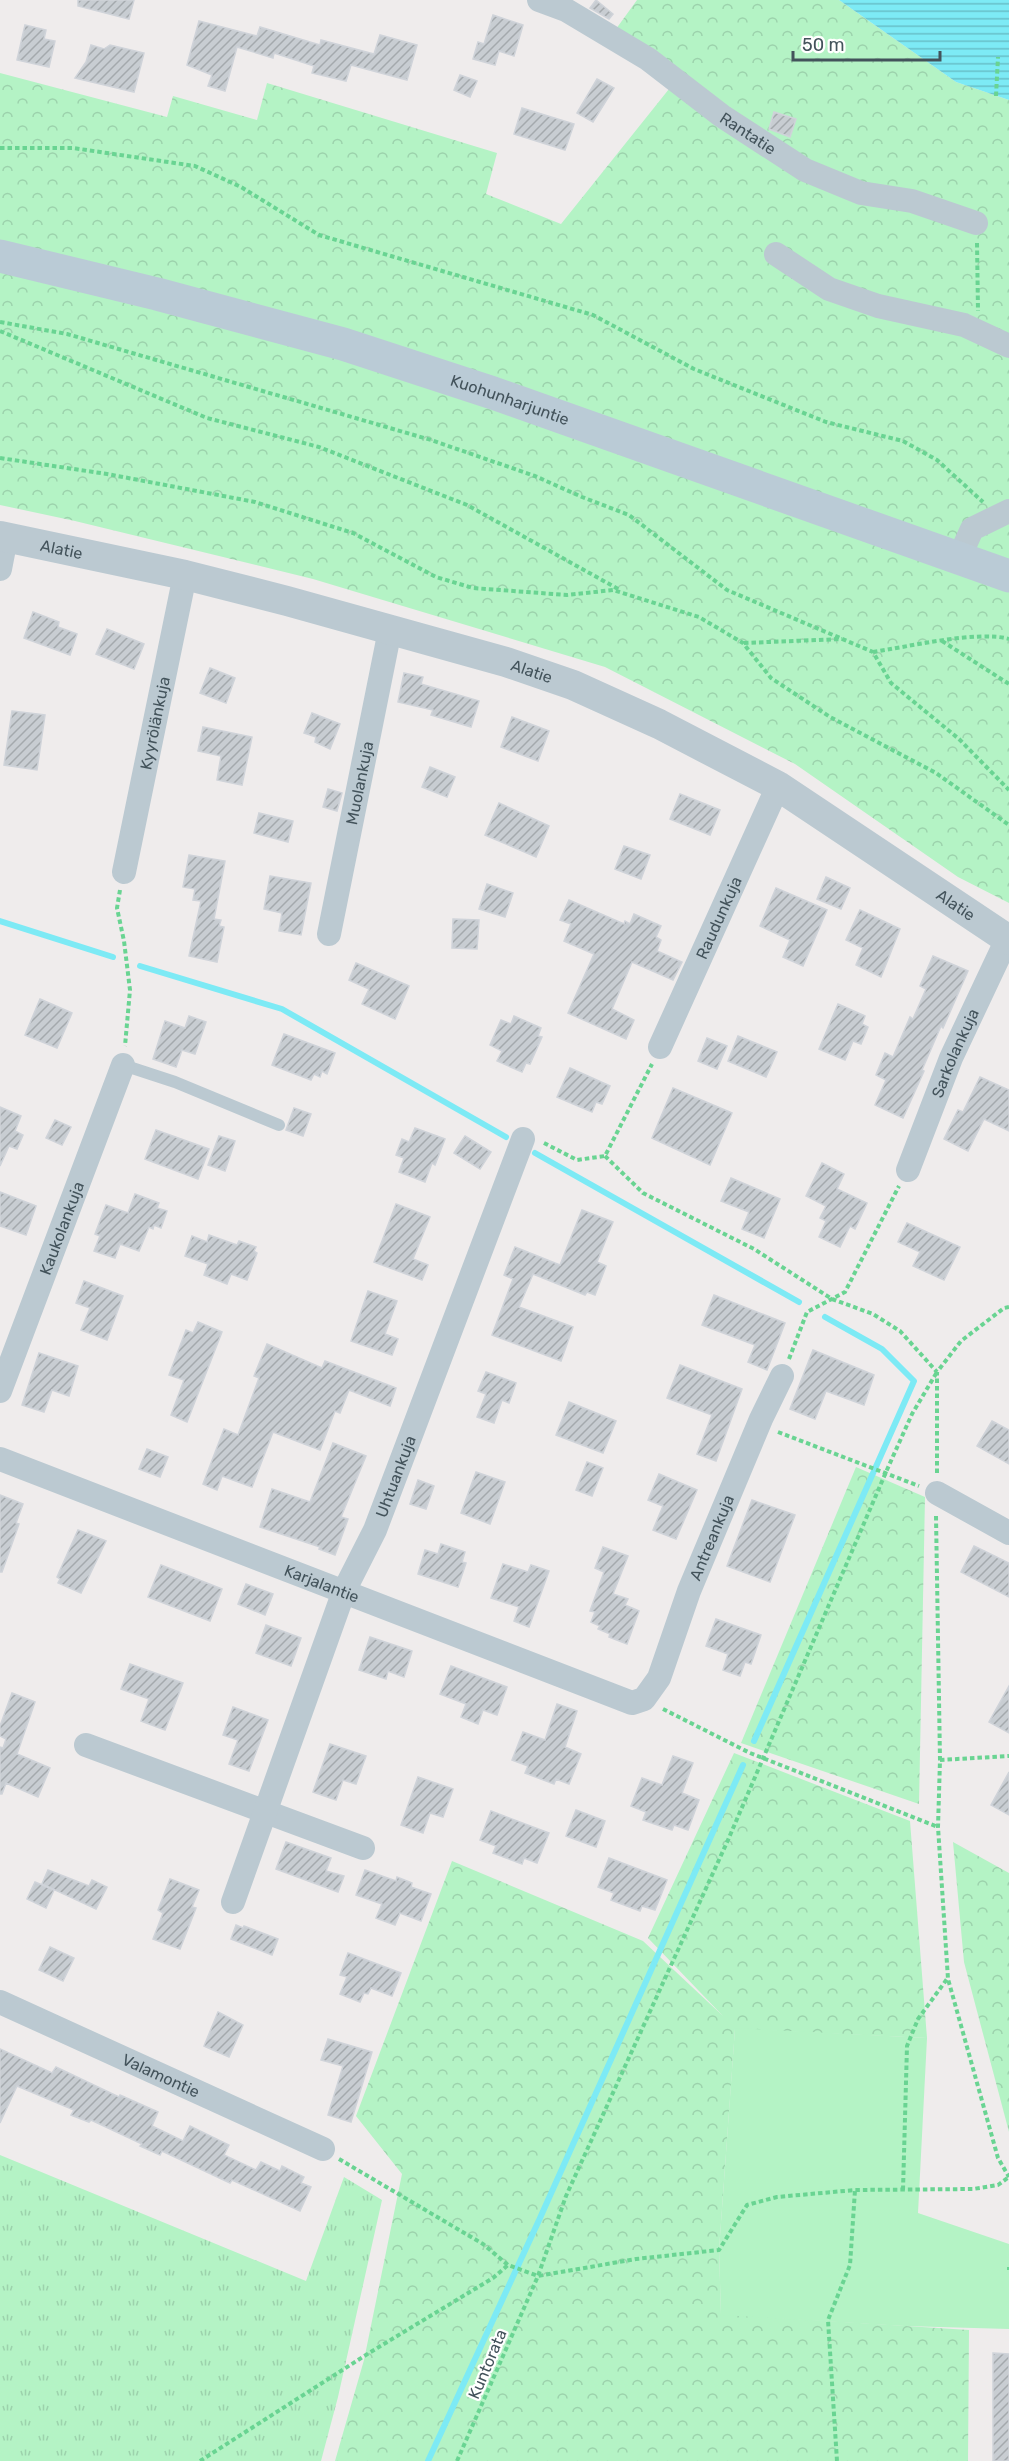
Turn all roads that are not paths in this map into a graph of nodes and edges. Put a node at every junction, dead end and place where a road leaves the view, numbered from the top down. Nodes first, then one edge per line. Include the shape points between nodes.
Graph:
1 (539, 0) edge
2 (976, 223) road end
3 (776, 254) dead end
4 (0, 256) edge
5 (1009, 346) edge
6 (1008, 511) edge
7 (3, 537) edge
8 (959, 558) junction
9 (0, 569) edge
10 (185, 575) junction
11 (1009, 576) edge
12 (390, 630) junction
13 (778, 786) junction
14 (124, 872) road end
15 (329, 933) dead end
16 (1008, 940) edge
17 (660, 1047) road end
18 (123, 1065) joint
19 (279, 1125) dead end
20 (523, 1139) road end
21 (908, 1170) road end
22 (782, 1376) road end
23 (0, 1391) edge
24 (0, 1459) edge
25 (937, 1493) road end
26 (1009, 1533) edge
27 (344, 1591) junction
28 (644, 1699) joint
29 (87, 1745) dead end
30 (266, 1812) junction
31 (363, 1848) dead end
32 (233, 1902) dead end
33 (0, 2002) edge
34 (323, 2149) road end

1 - 2 street, Rantatie via 566,10 648,59 722,116 805,170 861,193 912,201
3 - 5 street via 829,289 878,306 971,329
4 - 8 main road, Kuohunharjuntie via 343,344 494,393
6 - 8 street via 972,529
7 - 9 street
7 - 10 street, Alatie
8 - 11 main road, Kuohunharjuntie
10 - 12 street, Alatie
10 - 14 street, Kyyrölänkuja
12 - 13 street, Alatie via 573,685 659,724
12 - 15 street, Muolankuja
13 - 16 street, Alatie
13 - 17 street, Raudunkuja
16 - 21 street, Sarkolankuja via 951,1058
18 - 19 lane
18 - 23 street, Kaukolankuja
20 - 27 street, Uhtuankuja via 375,1530
22 - 28 street, Antreankuja via 689,1591 659,1678
24 - 27 street, Karjalantie
25 - 26 street
27 - 28 street, Karjalantie via 632,1703
27 - 30 street, Uhtuankuja
29 - 30 street
30 - 31 street
30 - 32 street, Uhtuankuja
33 - 34 street, Valamontie

